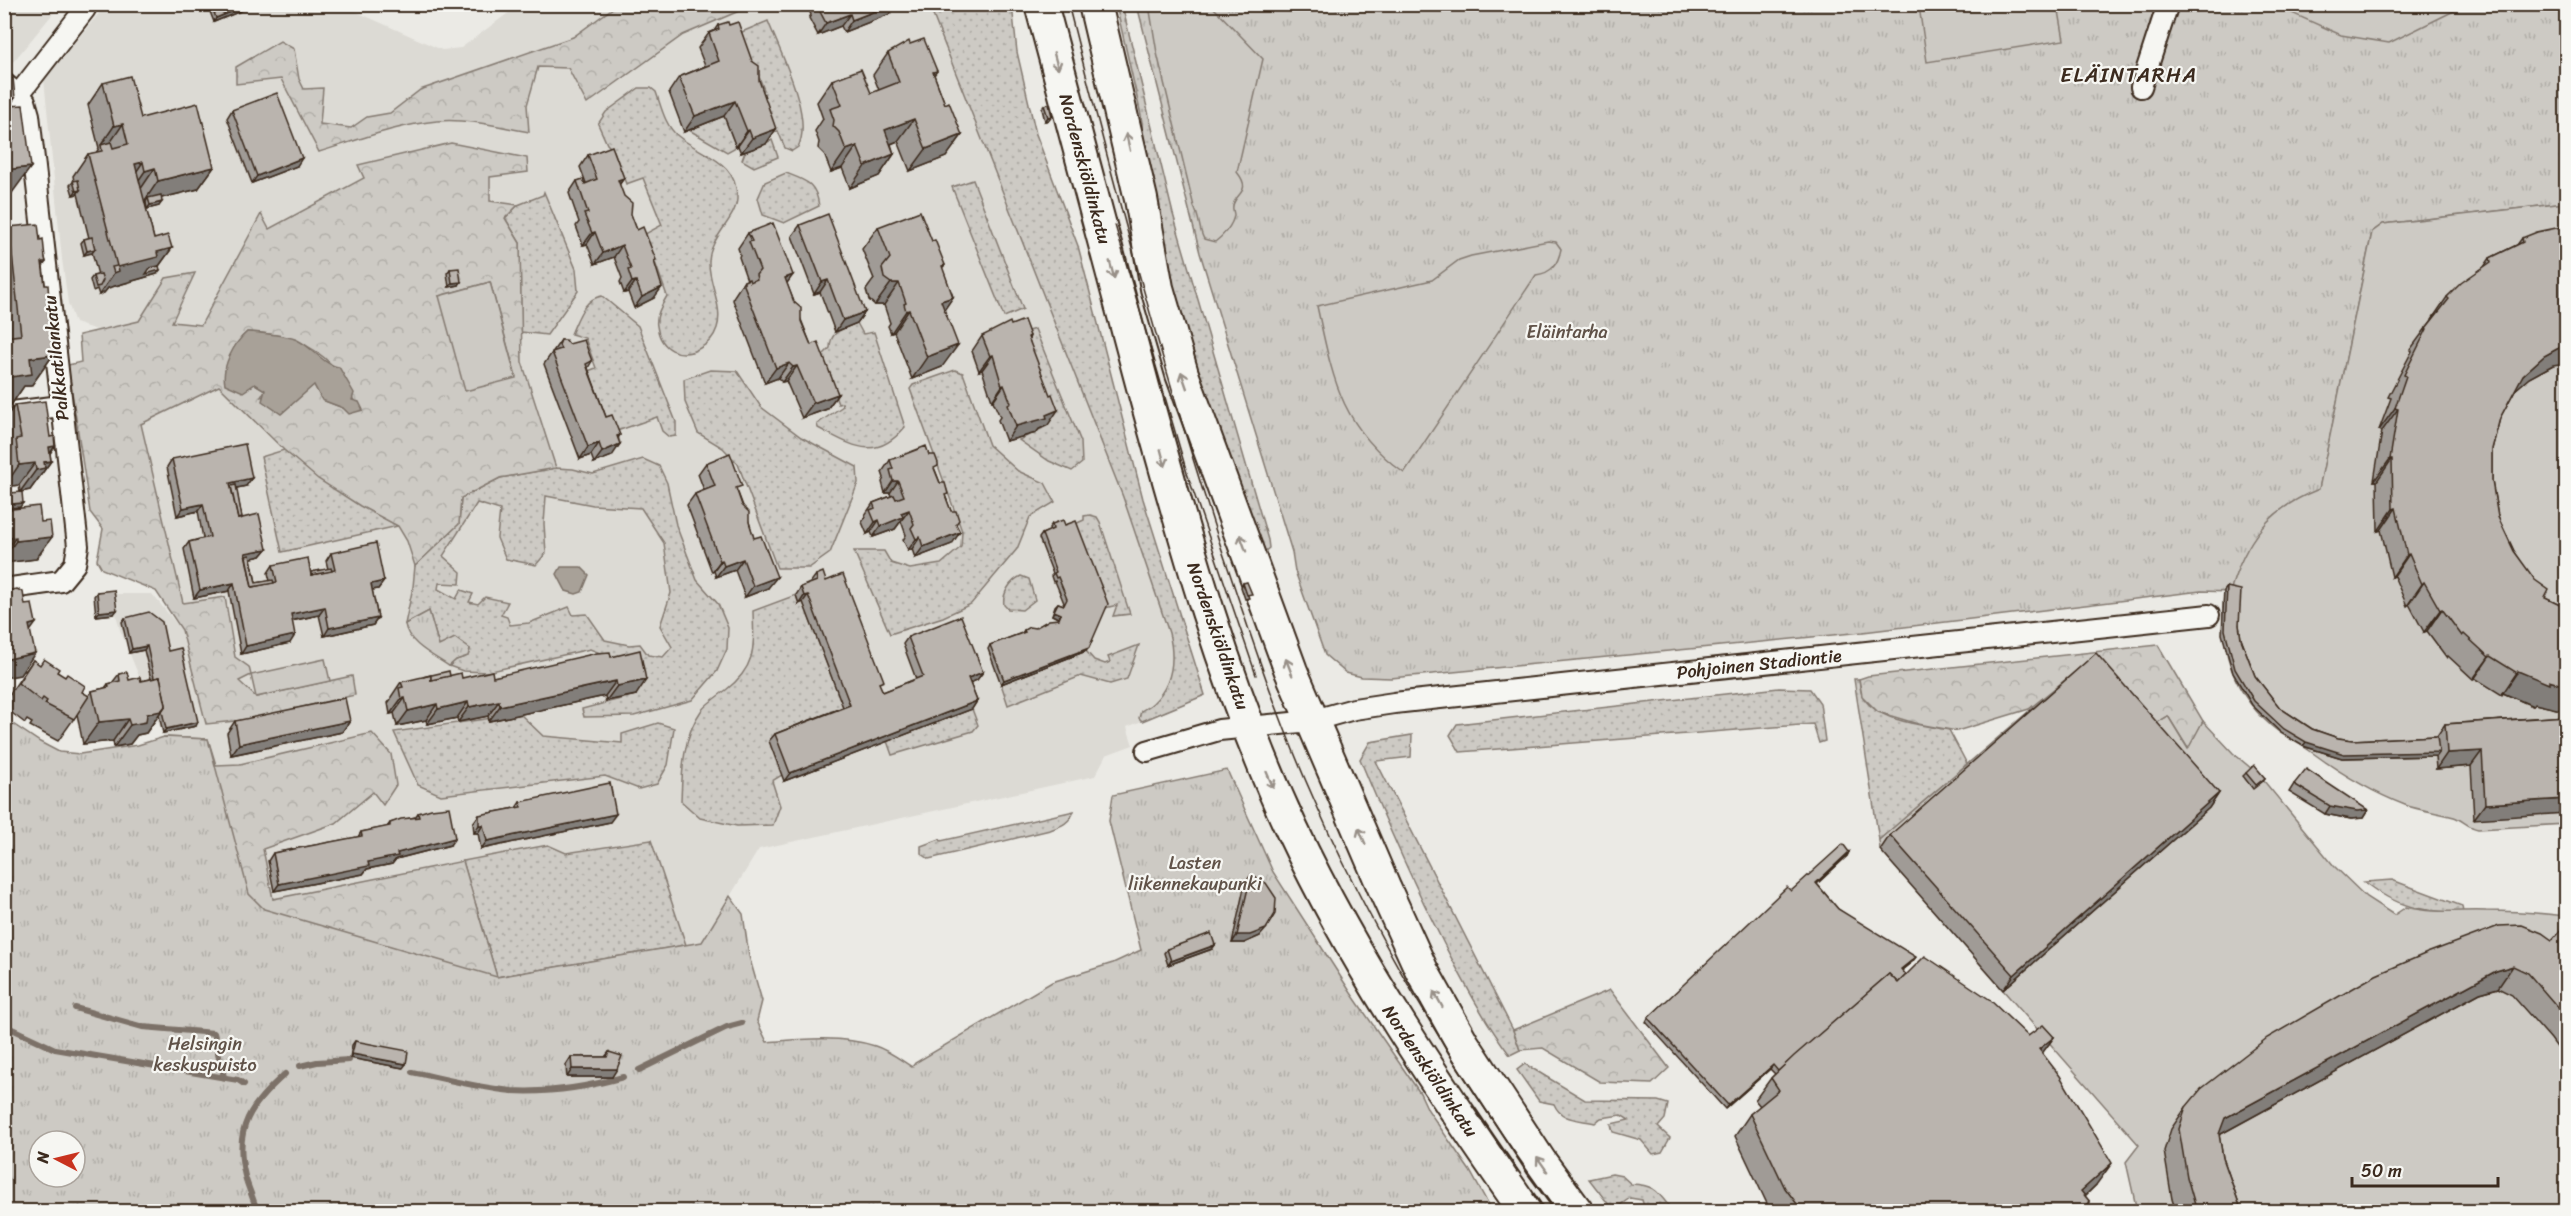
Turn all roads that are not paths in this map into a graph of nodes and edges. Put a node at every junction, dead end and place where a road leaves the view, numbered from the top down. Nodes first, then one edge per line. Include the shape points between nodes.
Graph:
1 (1041, 4) edge
2 (1095, 4) edge
3 (2168, 4) edge
4 (85, 9) dead end
5 (2141, 87) dead end
6 (12, 88) edge
7 (61, 406) junction
8 (4, 413) edge
9 (4, 589) edge
10 (2209, 615) dead end
11 (1311, 721) junction
12 (1248, 726) junction
13 (1147, 751) dead end
14 (1526, 1212) edge
15 (1577, 1212) edge

1 -> 12 main road, Nordenskiöldinkatu via 1185,539
11 -> 2 main road via 1182,375 1157,288 1141,199
3 - 5 street
4 - 6 street
6 - 7 street, Palkkatilankatu via 25,101 30,115
7 - 8 street
7 - 9 street, Palkkatilankatu via 77,558 62,581
10 - 11 street, Pohjoinen Stadiontie via 1413,701 1354,709
11 - 12 street, Pohjoinen Stadiontie
15 -> 11 main road via 1463,1044 1422,971
12 - 13 street, Pohjoinen Stadiontie via 1218,729
12 -> 14 main road, Nordenskiöldinkatu via 1291,828 1341,928 1444,1095

